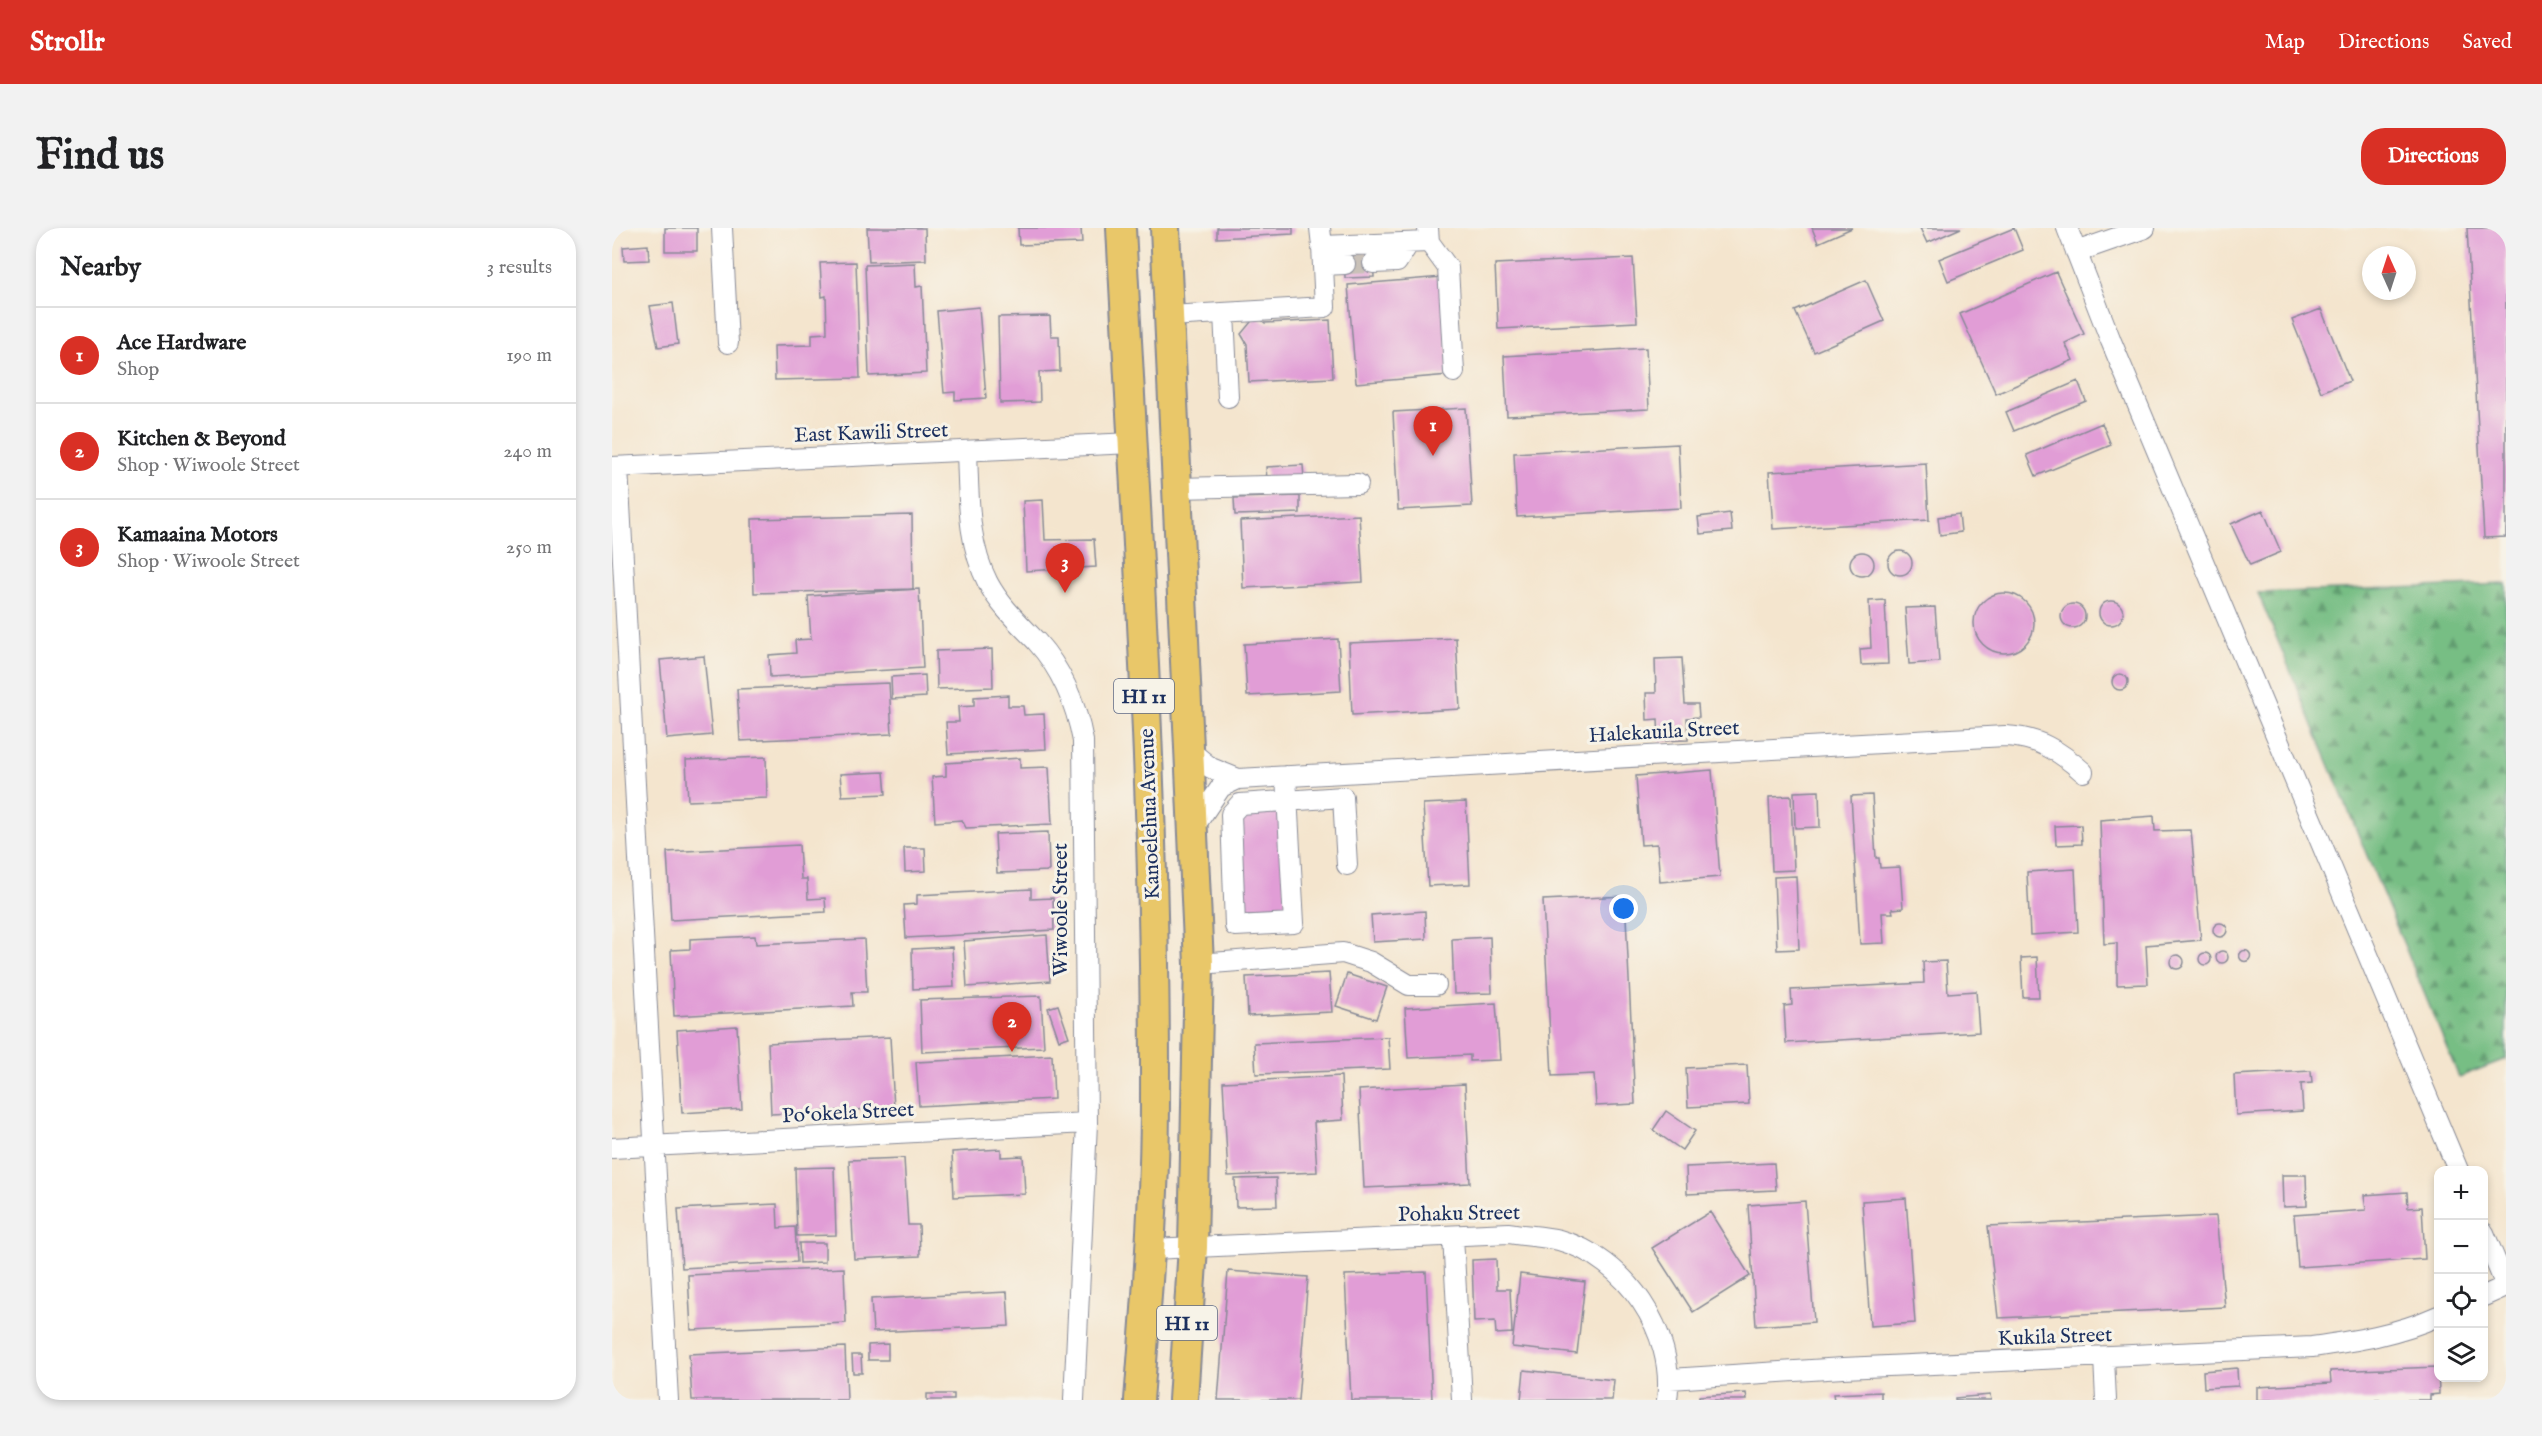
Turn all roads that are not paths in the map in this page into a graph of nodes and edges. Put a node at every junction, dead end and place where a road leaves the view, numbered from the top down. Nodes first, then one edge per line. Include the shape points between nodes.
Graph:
1 (722, 228) edge
2 (1120, 228) edge
3 (1165, 228) edge
4 (2067, 228) edge
5 (2145, 228) edge
6 (1429, 235) edge
7 (1409, 243) junction
8 (1322, 246) edge
9 (2076, 252) junction
10 (1373, 263) tunnel mouth
11 (1345, 264) tunnel mouth
12 (1224, 313) junction
13 (1169, 316) junction
14 (728, 343) dead end
15 (1454, 372) dead end
16 (1172, 395) junction
17 (1228, 397) dead end
18 (1132, 443) junction
19 (966, 452) junction
20 (615, 467) edge
21 (1358, 484) dead end
22 (1176, 491) junction
23 (1189, 750) junction
24 (2083, 772) dead end
25 (1286, 776) junction
26 (1238, 779) junction
27 (1287, 800) junction
28 (1194, 827) junction
29 (1347, 865) dead end
30 (1199, 964) junction
31 (1436, 985) dead end
32 (1087, 1123) junction
33 (654, 1147) junction
34 (612, 1148) edge
35 (2456, 1166) edge
36 (1453, 1236) junction
37 (2488, 1243) edge
38 (1193, 1247) junction
39 (1151, 1249) junction
40 (2506, 1286) edge
41 (2488, 1294) edge
42 (2434, 1318) edge
43 (2104, 1358) junction
44 (1670, 1379) junction
45 (668, 1400) edge
46 (1074, 1400) edge
47 (1139, 1400) edge
48 (1183, 1400) edge
49 (1462, 1400) edge
50 (1667, 1400) edge
51 (2106, 1400) edge

1 - 14 street
2 - 18 highway, Kanoelehua Avenue / HI 11
3 - 13 highway, Kanoelehua Avenue / HI 11
4 - 9 street
5 - 9 street
6 - 7 street
6 - 15 street via 1448,268
7 - 8 street
7 - 10 street via 1397,262
8 - 11 street
8 - 12 street via 1325,307
9 - 35 street
12 - 13 street
12 - 17 street
13 - 16 highway, Kanoelehua Avenue / HI 11
16 - 18 highway via 1170,409 1159,424
16 - 22 highway, Kanoelehua Avenue / HI 11
18 - 19 street, East Kawili Street
18 - 22 highway via 1154,453
18 - 39 highway, Kanoelehua Avenue / HI 11 via 1154,948
19 - 20 street, East Kawili Street
19 - 32 street, Wiwoole Street via 971,529 977,557 988,584 1006,611 1056,666 1071,694 1083,741
20 - 33 street via 628,610
21 - 22 street
22 - 23 highway, Kanoelehua Avenue / HI 11
23 - 26 street, Halekauila Street via 1211,768
23 - 28 highway, Kanoelehua Avenue / HI 11
24 - 25 street, Halekauila Street via 2064,754 2036,741 2005,736
25 - 26 street, Halekauila Street
25 - 27 street
26 - 28 street via 1221,787
27 - 27 street via 1294,923 1234,926 1231,814 1240,804
27 - 29 street via 1343,797
28 - 30 highway, Kanoelehua Avenue / HI 11
30 - 31 street via 1343,953 1371,962 1409,985
30 - 38 highway, Kanoelehua Avenue / HI 11
32 - 33 street, Po‘okela Street
32 - 46 street, Wiwoole Street
33 - 34 street, Po‘okela Street
33 - 45 street
36 - 38 street, Pohaku Street
36 - 44 street, Pohaku Street via 1509,1233 1560,1240 1596,1257 1623,1278 1641,1301 1657,1329
36 - 49 street
37 - 40 street
38 - 39 street, Pohaku Street
38 - 48 highway, Kanoelehua Avenue / HI 11
39 - 47 highway, Kanoelehua Avenue / HI 11
40 - 41 street
42 - 43 street, Kukila Street via 2413,1327 2312,1347
43 - 44 street, Kukila Street
43 - 51 street
44 - 50 street, Pohaku Street

